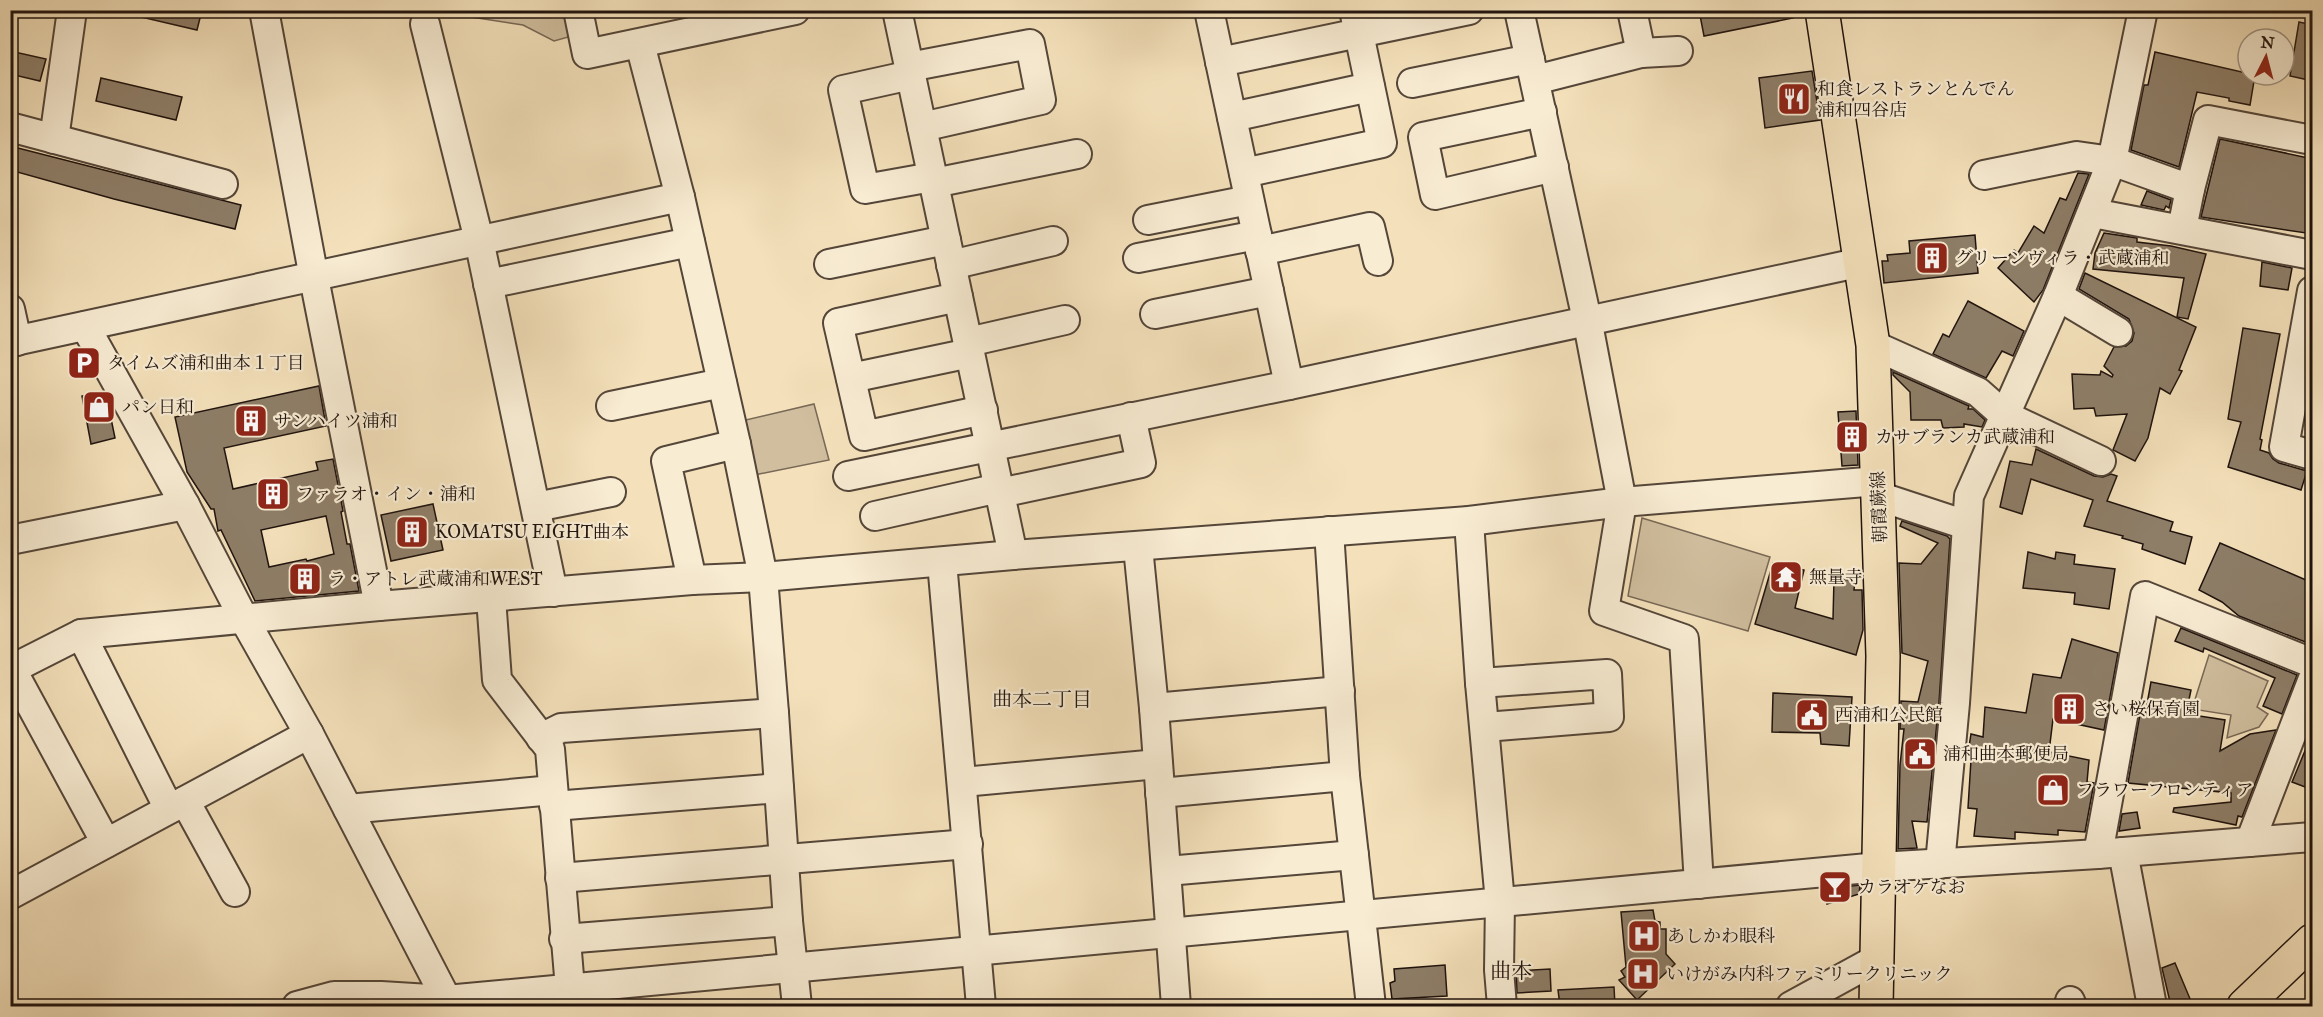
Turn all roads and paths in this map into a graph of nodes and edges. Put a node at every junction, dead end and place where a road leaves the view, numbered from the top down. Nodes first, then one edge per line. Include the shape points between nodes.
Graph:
1 (72, 10) edge
2 (264, 10) edge
3 (578, 10) edge
4 (795, 10) edge
5 (897, 10) edge
6 (1209, 10) edge
7 (1469, 10) edge
8 (1519, 10) edge
9 (1632, 10) edge
10 (1822, 10) edge
11 (2143, 10) edge
12 (1356, 22) edge
13 (425, 24) dead end
14 (640, 44) junction
15 (1678, 51) dead end
16 (1641, 53) junction
17 (1220, 62) junction
18 (1533, 69) junction
19 (910, 71) junction
20 (1412, 83) dead end
21 (1370, 87) junction
22 (1542, 112) junction
23 (1232, 117) junction
24 (10, 127) edge
25 (922, 127) junction
26 (54, 139) junction
27 (2313, 140) edge
28 (1077, 154) dead end
29 (2112, 161) junction
30 (1554, 167) junction
31 (1984, 175) dead end
32 (933, 180) junction
33 (223, 184) dead end
34 (1246, 186) junction
35 (2190, 189) junction
36 (680, 197) junction
37 (2093, 213) junction
38 (1148, 220) dead end
39 (2182, 229) junction
40 (479, 240) junction
41 (1053, 241) dead end
42 (690, 242) junction
43 (1258, 243) junction
44 (949, 253) junction
45 (2313, 255) edge
46 (1138, 258) dead end
47 (1377, 261) dead end
48 (1862, 262) junction
49 (830, 264) dead end
50 (314, 278) junction
51 (488, 284) junction
52 (1269, 291) junction
53 (2313, 291) edge
54 (2058, 296) junction
55 (958, 297) junction
56 (10, 309) edge
57 (1155, 314) dead end
58 (1065, 320) dead end
59 (1587, 321) junction
60 (85, 327) junction
61 (2118, 332) dead end
62 (14, 342) edge
63 (1873, 345) junction
64 (969, 347) junction
65 (851, 378) junction
66 (722, 383) junction
67 (1289, 385) junction
68 (611, 406) dead end
69 (982, 411) junction
70 (2004, 416) junction
71 (1131, 417) junction
72 (736, 444) junction
73 (990, 446) junction
74 (2313, 455) edge
75 (2101, 461) dead end
76 (848, 476) dead end
77 (1878, 489) junction
78 (1000, 490) junction
79 (611, 492) dead end
80 (1622, 502) junction
81 (185, 505) junction
82 (536, 507) junction
83 (875, 516) dead end
84 (1469, 521) junction
85 (1965, 525) junction
86 (1329, 531) junction
87 (10, 540) edge
88 (1138, 547) junction
89 (1013, 555) junction
90 (942, 562) junction
91 (763, 577) junction
92 (692, 580) junction
93 (553, 592) junction
94 (490, 598) junction
95 (379, 606) junction
96 (244, 619) junction
97 (81, 634) junction
98 (2313, 663) edge
99 (11, 670) edge
100 (2313, 681) edge
101 (1480, 683) junction
102 (1340, 691) junction
103 (1154, 708) junction
104 (774, 713) junction
105 (1485, 727) junction
106 (309, 734) junction
107 (541, 738) junction
108 (1158, 764) junction
109 (1346, 776) junction
110 (963, 782) junction
111 (779, 788) junction
112 (1161, 793) junction
113 (554, 798) junction
114 (177, 805) junction
115 (348, 809) junction
116 (2313, 837) edge
117 (2250, 842) junction
118 (106, 843) junction
119 (968, 844) junction
120 (2110, 853) junction
121 (1354, 855) junction
122 (783, 859) junction
123 (1940, 864) junction
124 (1879, 867) junction
125 (1167, 871) junction
126 (560, 878) junction
127 (1699, 884) junction
128 (235, 892) dead end
129 (10, 895) edge
130 (1500, 902) junction
131 (1361, 915) junction
132 (788, 921) junction
133 (1170, 933) junction
134 (564, 939) junction
135 (2313, 940) edge
136 (977, 950) junction
137 (1877, 960) junction
138 (793, 967) junction
139 (570, 988) junction
140 (448, 1003) edge
141 (297, 1006) edge
142 (797, 1006) edge
143 (981, 1006) edge
144 (1176, 1006) edge
145 (1371, 1006) edge
146 (1502, 1006) edge
147 (1791, 1006) edge
148 (1876, 1006) edge
149 (2152, 1006) edge
150 (2244, 1006) edge

1 - 26 street
2 - 50 street
3 - 14 street via 587,54
4 - 14 street
5 - 19 street
6 - 17 street
7 - 12 street
8 - 18 street
9 - 16 street
10 - 48 main road, 朝霞蕨線
11 - 29 street
12 - 17 street
12 - 21 street
13 - 40 street
14 - 36 street
15 - 16 street
16 - 18 street
17 - 23 street
18 - 20 street
18 - 22 street
19 - 25 street
19 - 25 street via 1030,44 1041,100
19 - 32 street via 843,90 865,189
21 - 23 street
21 - 34 street via 1382,142
22 - 30 street
22 - 30 street via 1423,137 1435,195
23 - 34 street
24 - 26 street
25 - 32 street
26 - 33 street
27 - 35 street via 2208,120
28 - 32 street
29 - 31 street via 2077,156
29 - 35 street
29 - 37 street
30 - 59 street
32 - 44 street
34 - 38 street
34 - 43 street
35 - 39 street
36 - 40 street
36 - 42 street
37 - 39 street
37 - 54 street
39 - 45 street
40 - 50 street
40 - 51 street
41 - 44 street
42 - 51 street
42 - 66 street
43 - 46 street
43 - 47 street via 1371,227
43 - 52 street
44 - 49 street
44 - 55 street
48 - 59 street
48 - 63 main road, 朝霞蕨線
50 - 60 street
50 - 95 street
51 - 82 street
52 - 57 street
52 - 67 street
53 - 74 street via 2284,447
54 - 61 street
54 - 70 street
55 - 64 street
55 - 65 street via 838,323
56 - 62 street
58 - 64 street
59 - 67 street
59 - 80 street
60 - 62 street
60 - 81 street
63 - 70 street via 1978,392
63 - 77 main road, 朝霞蕨線
64 - 65 street
64 - 69 street
65 - 69 street via 864,436
66 - 68 street
66 - 72 street
67 - 71 street
69 - 73 street
70 - 75 street
70 - 85 street via 1969,496
71 - 73 street
71 - 78 street via 1140,463
72 - 91 street
72 - 92 street via 666,461
73 - 76 street
73 - 78 street
77 - 80 street
77 - 85 street
77 - 124 main road, 朝霞蕨線 via 1883,656
78 - 83 street
78 - 89 street
79 - 82 street
80 - 84 street
80 - 127 street via 1604,611 1684,639
81 - 87 street
81 - 96 street
82 - 93 street
84 - 86 street
84 - 101 street
85 - 123 street via 1955,704
86 - 88 street
86 - 102 street
88 - 89 street
88 - 103 street
89 - 90 street
90 - 91 street
90 - 110 street
91 - 92 street
91 - 104 street
92 - 93 street
93 - 94 street
94 - 95 street
94 - 107 street via 497,680
95 - 96 street
96 - 97 street
96 - 106 street
97 - 99 street
97 - 114 street
98 - 120 street via 2145,596
99 - 118 street
100 - 117 street
101 - 105 street
101 - 105 street via 1607,674 1609,717
102 - 103 street
102 - 109 street
103 - 108 street
104 - 107 street via 561,728
104 - 111 street
105 - 130 street
106 - 114 street
106 - 115 street
107 - 113 street via 550,749
108 - 110 street
108 - 112 street
109 - 112 street
109 - 121 street
110 - 119 street
111 - 113 street
111 - 122 street
112 - 125 street
113 - 115 street
113 - 126 street
114 - 118 street
114 - 128 street
115 - 140 street
116 - 117 street
117 - 120 street
118 - 129 street
119 - 122 street
119 - 136 street
120 - 123 street
120 - 149 street
121 - 125 street
121 - 131 street
122 - 126 street
122 - 132 street
123 - 124 street
124 - 127 street
124 - 137 main road, 朝霞蕨線
125 - 133 street
126 - 134 street
127 - 130 street
130 - 131 street
130 - 146 street
131 - 133 street
131 - 145 street
132 - 134 street
132 - 138 street
133 - 136 street
133 - 144 street
134 - 139 street
135 - 150 main road
136 - 138 street
136 - 143 street
137 - 147 street
137 - 148 main road, 朝霞蕨線
138 - 139 street
138 - 142 street
139 - 140 street
140 - 141 street via 334,996

